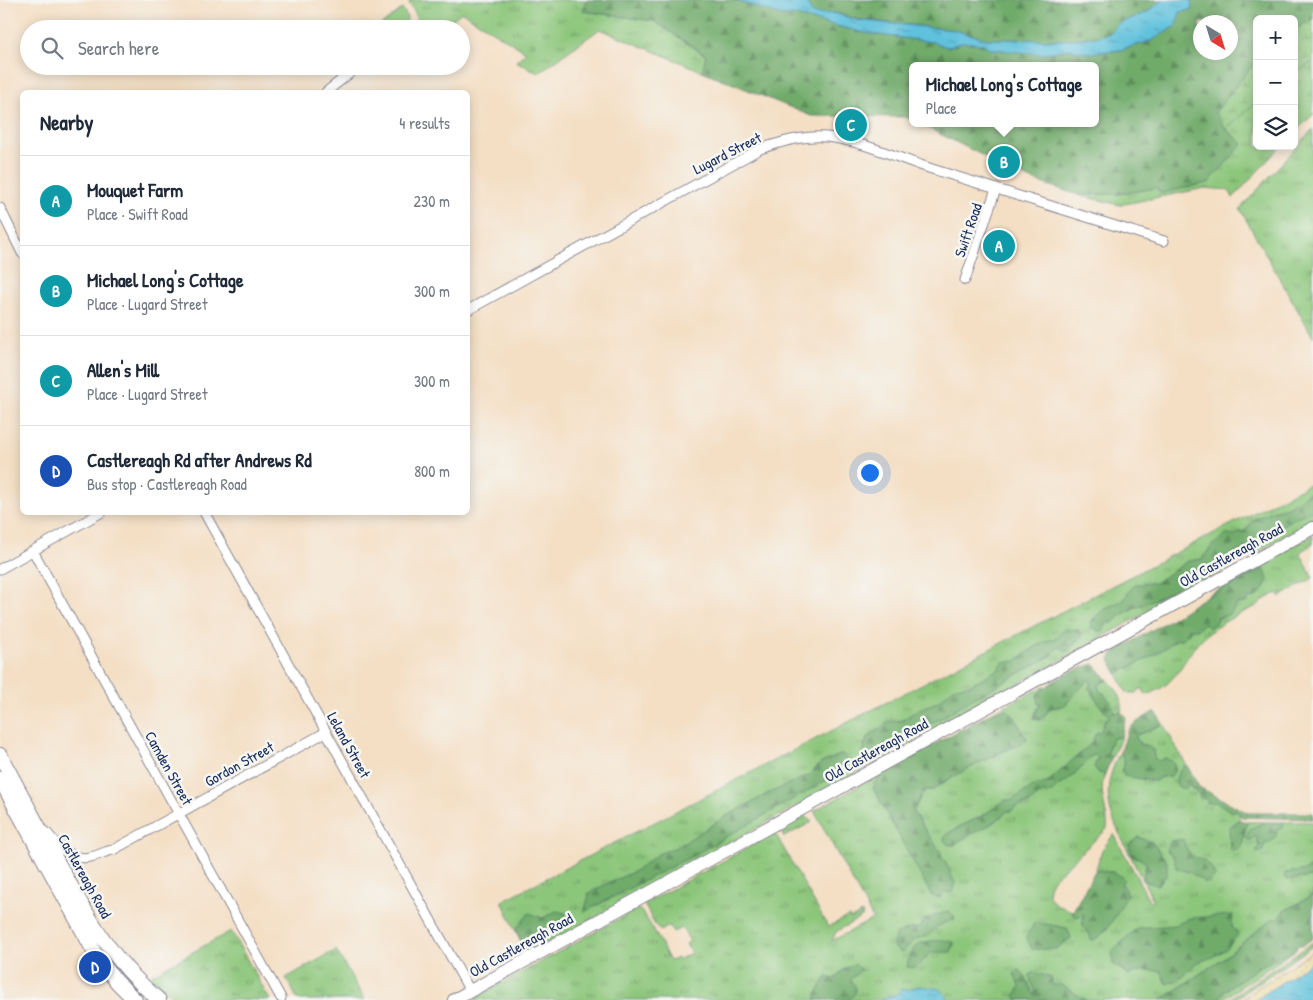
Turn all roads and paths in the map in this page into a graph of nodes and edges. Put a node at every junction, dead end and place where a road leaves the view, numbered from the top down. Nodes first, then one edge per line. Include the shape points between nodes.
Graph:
1 (348, 75) edge
2 (329, 90) edge
3 (996, 189) junction
4 (1, 212) edge
5 (1164, 241) dead end
6 (20, 249) edge
7 (965, 280) dead end
8 (470, 309) edge
9 (97, 515) edge
10 (206, 515) edge
11 (1313, 528) edge
12 (33, 551) junction
13 (0, 569) edge
14 (326, 732) junction
15 (0, 755) edge
16 (0, 779) edge
17 (179, 814) junction
18 (33, 817) junction
19 (470, 991) junction
20 (281, 998) dead end
21 (135, 1000) edge
22 (159, 1000) edge
23 (454, 1000) edge

1 - 2 street
3 - 5 street, Lugard Street
3 - 7 street, Swift Road
3 - 8 street, Lugard Street via 847,140 818,137 782,142 737,161
4 - 6 street
9 - 12 street
10 - 14 street, Leland Street
11 - 19 street, Old Castlereagh Road
12 - 13 street
12 - 17 street, Camden Street
14 - 17 street, Gordon Street
14 - 19 street, Leland Street
15 - 18 main road, Castlereagh Road
16 - 21 main road, Castlereagh Road via 98,957 116,982
17 - 18 street, Gordon Street via 113,850 83,858 71,855 55,842
17 - 20 street, Camden Street
18 - 22 main road, Castlereagh Road via 105,943
19 - 23 street, Old Castlereagh Road

